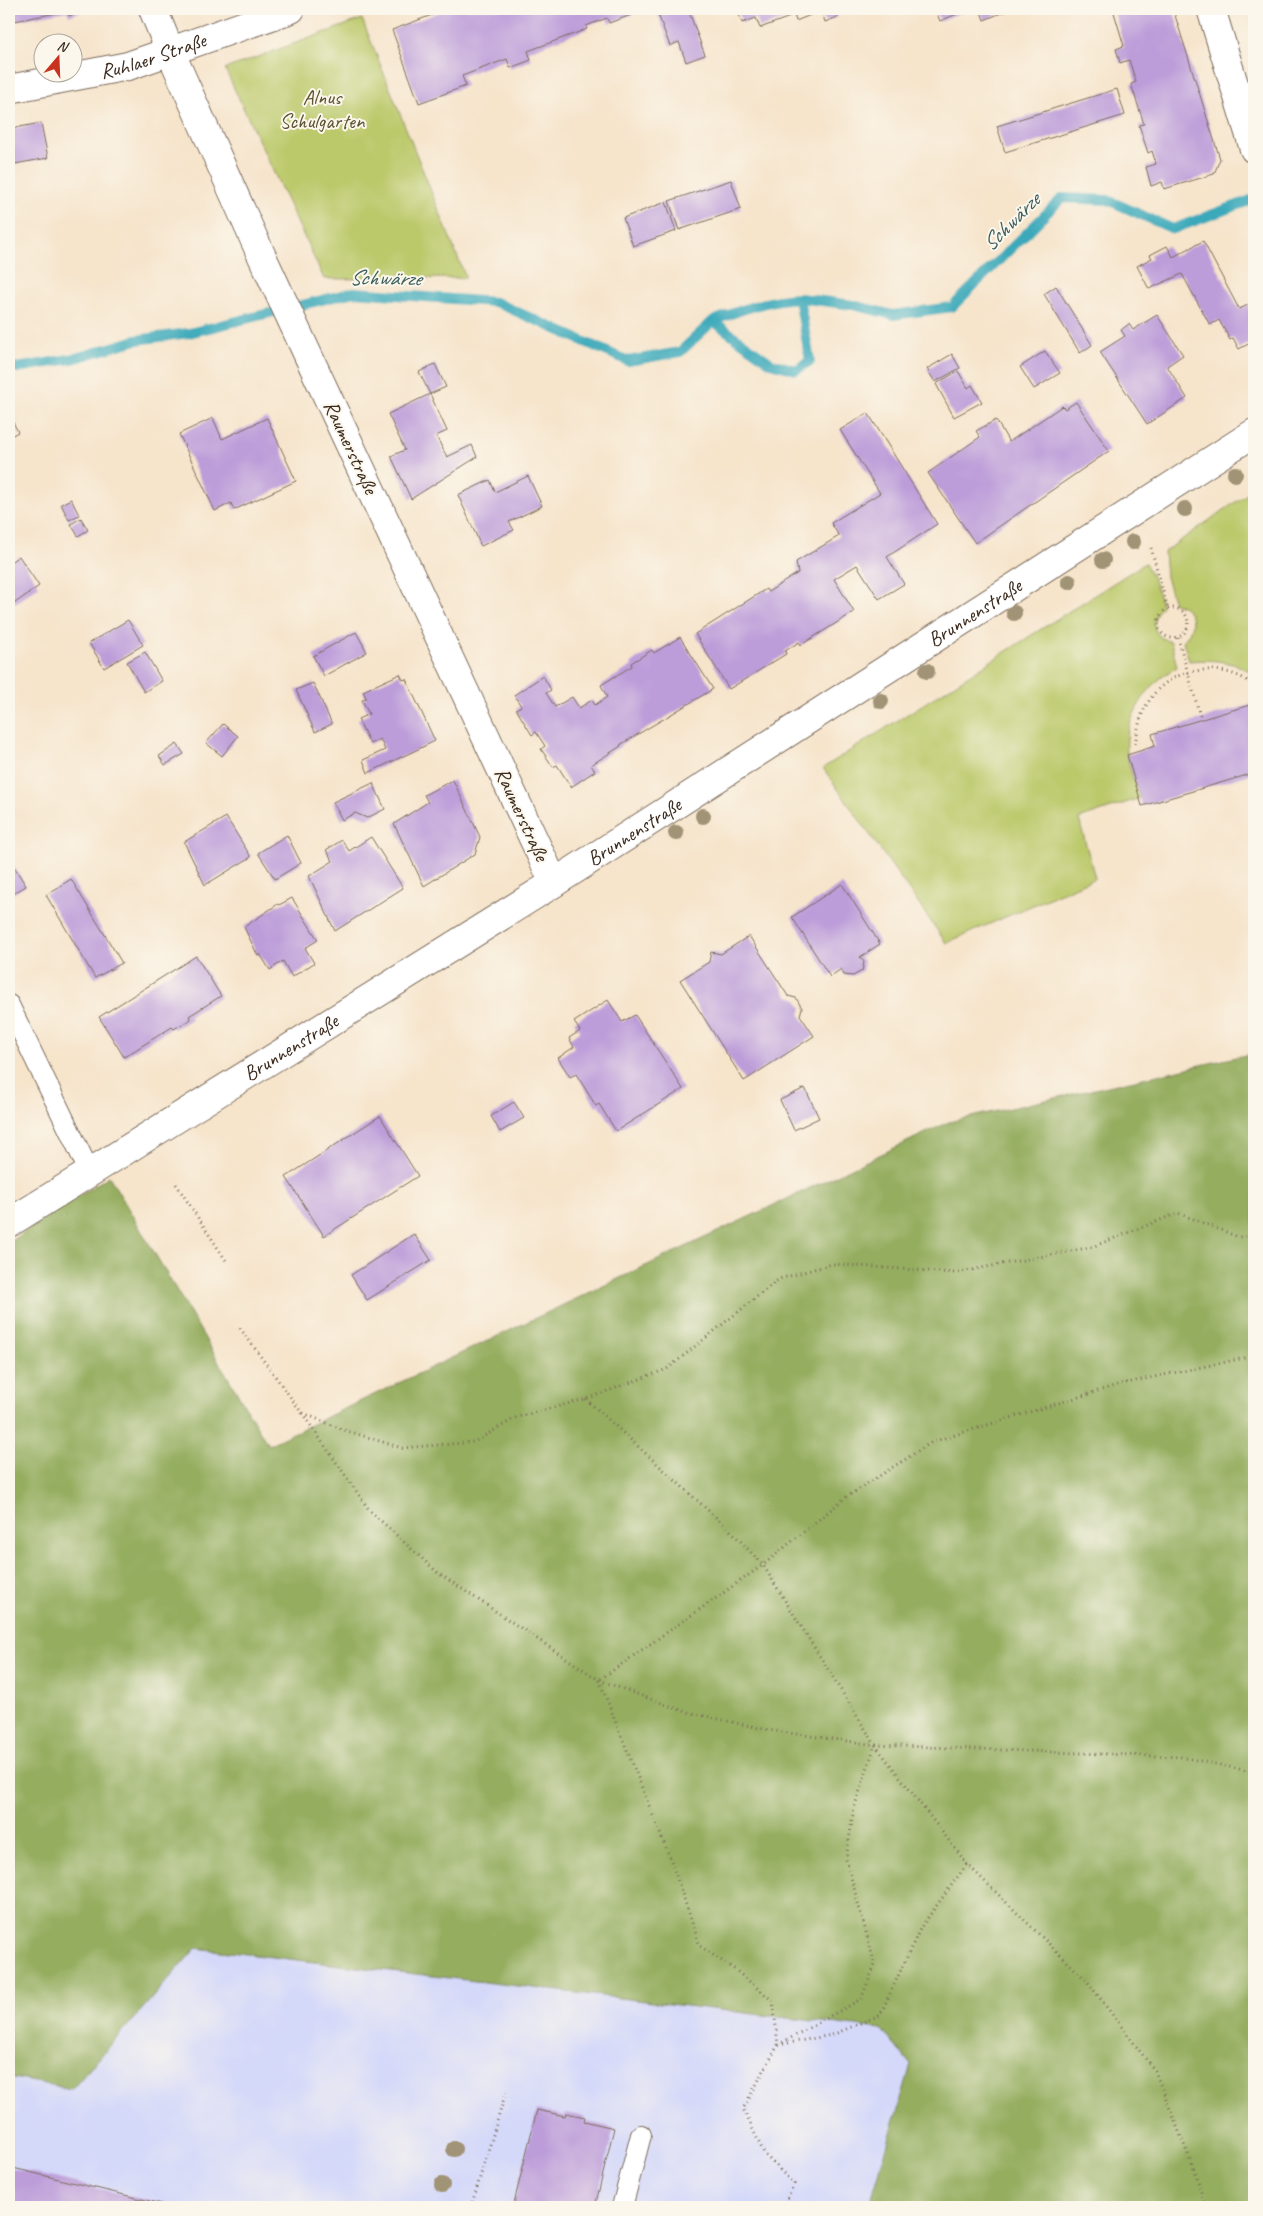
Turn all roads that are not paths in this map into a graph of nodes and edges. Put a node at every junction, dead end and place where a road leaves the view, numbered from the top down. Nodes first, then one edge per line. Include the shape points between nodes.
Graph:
1 (153, 9) edge
2 (291, 9) edge
3 (1211, 9) edge
4 (170, 51) junction
5 (9, 89) edge
6 (1254, 150) edge
7 (1254, 434) edge
8 (554, 883) junction
9 (9, 1005) edge
10 (89, 1171) junction
11 (9, 1222) edge
12 (641, 2134) dead end
13 (622, 2207) edge

1 - 4 main road, Raumerstraße
2 - 4 main road, Ruhlaer Straße
3 - 6 main road
4 - 5 main road, Ruhlaer Straße via 128,66
4 - 8 main road, Raumerstraße via 259,250
7 - 8 main road, Brunnenstraße
8 - 10 main road, Brunnenstraße
9 - 10 lane
10 - 11 main road, Brunnenstraße
12 - 13 lane

